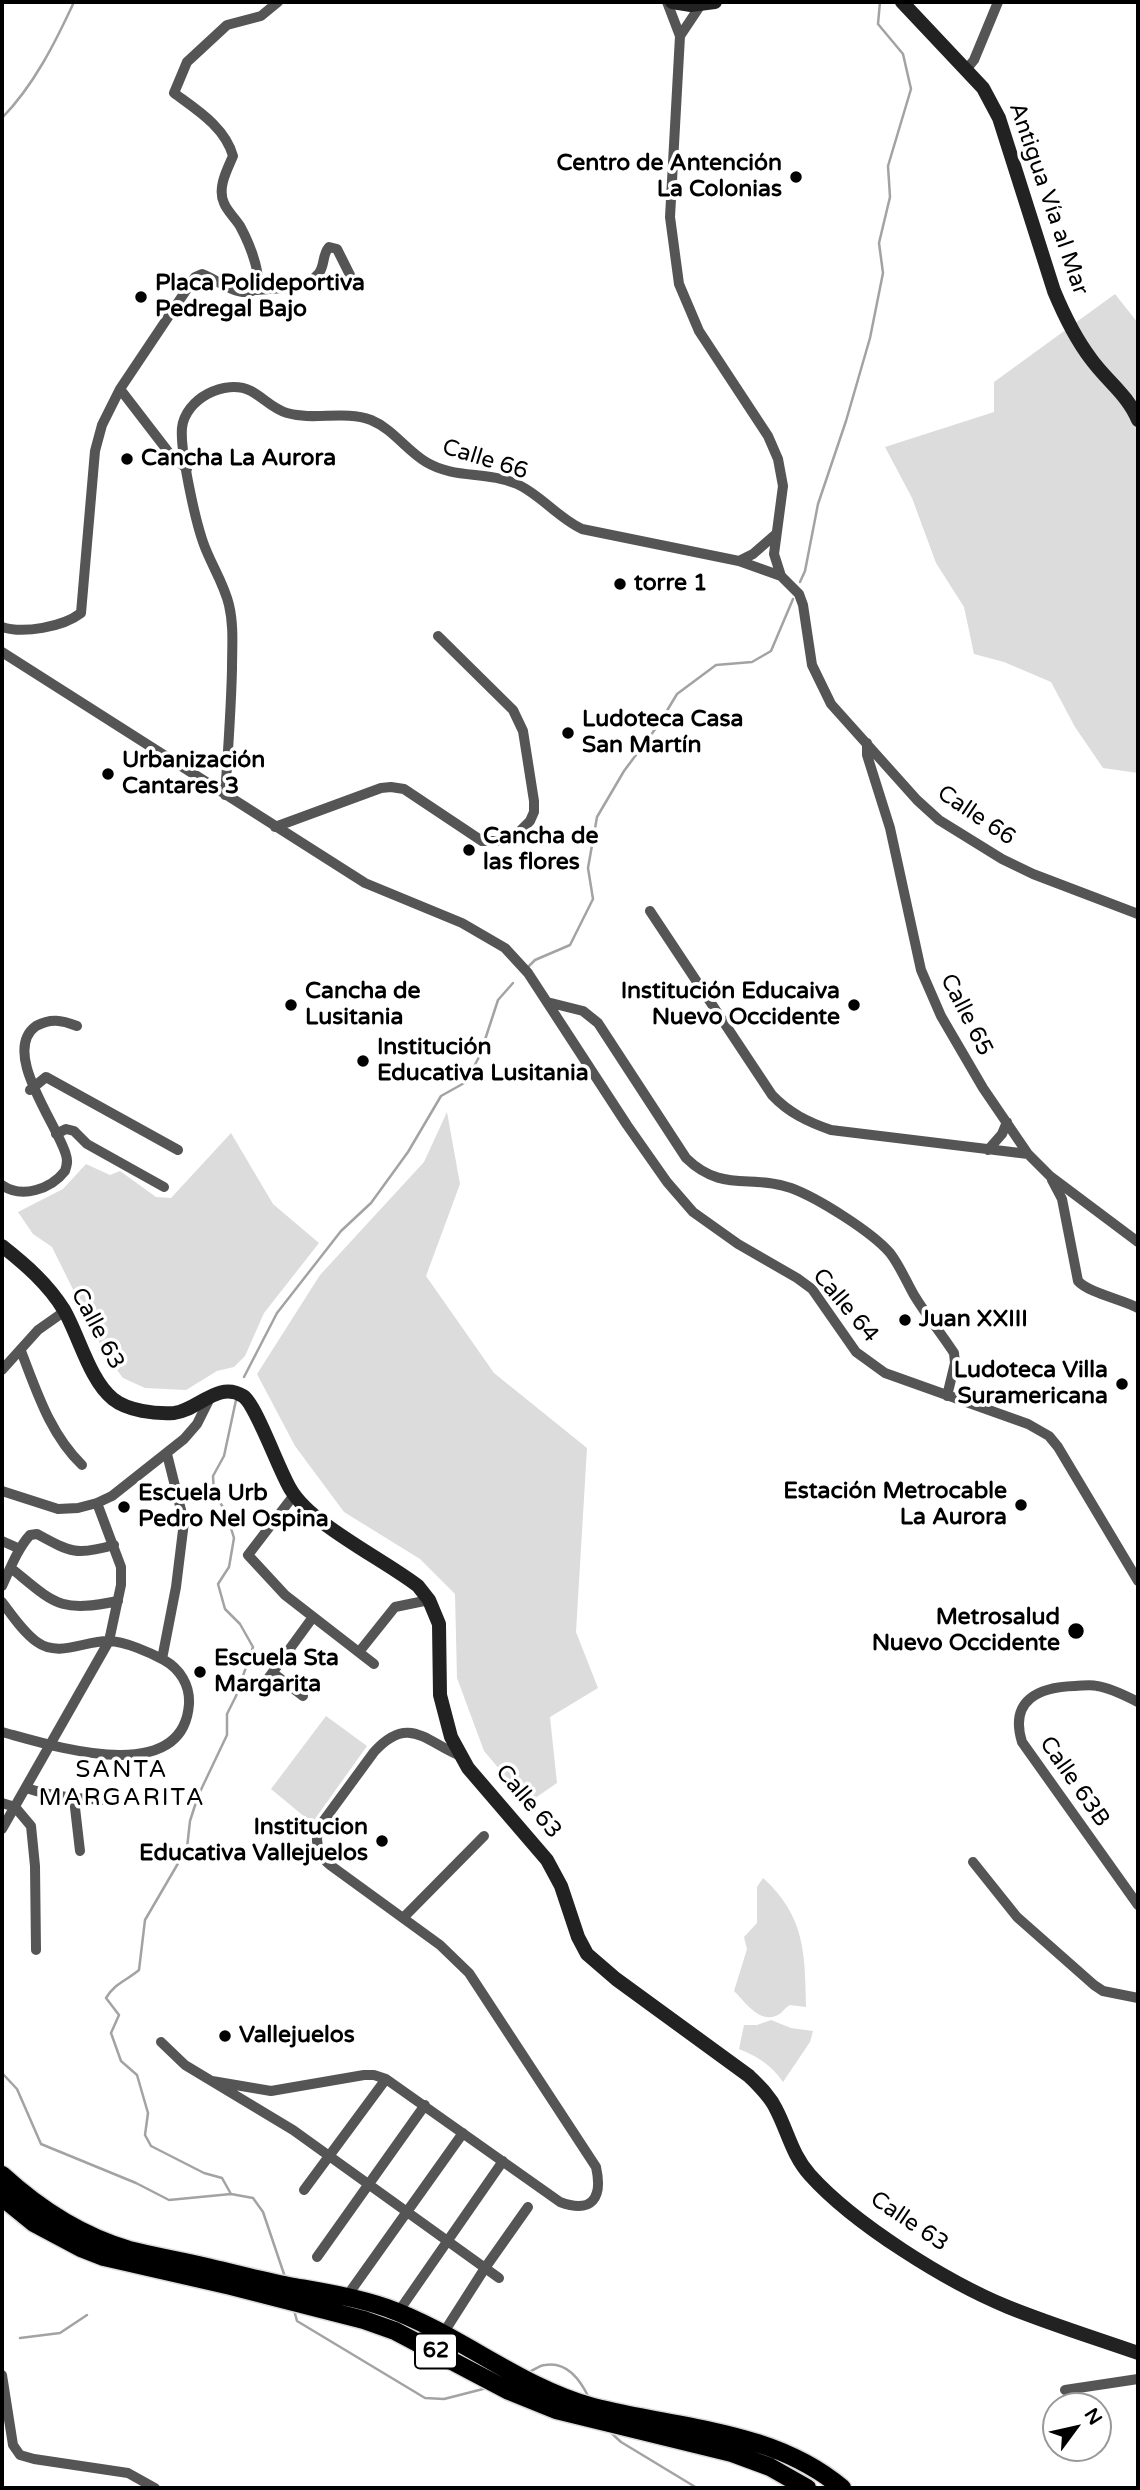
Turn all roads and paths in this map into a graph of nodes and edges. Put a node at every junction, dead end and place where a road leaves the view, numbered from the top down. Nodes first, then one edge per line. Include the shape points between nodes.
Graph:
1 (278, 2) edge
2 (669, 2) edge
3 (902, 2) edge
4 (998, 2) edge
5 (708, 3) edge
6 (680, 36) junction
7 (966, 70) junction
8 (350, 275) dead end
9 (254, 290) junction
10 (120, 389) junction
11 (1138, 420) edge
12 (187, 469) junction
13 (776, 534) junction
14 (739, 561) junction
15 (781, 576) junction
16 (2, 626) edge
17 (438, 636) dead end
18 (2, 652) edge
19 (867, 743) junction
20 (225, 795) junction
21 (275, 827) junction
22 (650, 911) dead end
23 (1138, 914) edge
24 (547, 1002) junction
25 (77, 1026) dead end
26 (30, 1090) junction
27 (1007, 1122) junction
28 (56, 1134) junction
29 (178, 1150) dead end
30 (988, 1150) junction
31 (1027, 1154) junction
32 (1050, 1176) junction
33 (2, 1185) edge
34 (163, 1186) dead end
35 (1138, 1242) edge
36 (2, 1245) edge
37 (1138, 1308) edge
38 (65, 1311) junction
39 (20, 1351) junction
40 (2, 1370) edge
41 (947, 1395) junction
42 (211, 1396) junction
43 (167, 1454) junction
44 (82, 1465) dead end
45 (2, 1491) edge
46 (294, 1495) junction
47 (97, 1503) junction
48 (2, 1541) edge
49 (114, 1545) junction
50 (20, 1549) junction
51 (11, 1568) junction
52 (1135, 1570) edge
53 (1138, 1581) edge
54 (2, 1586) edge
55 (429, 1600) junction
56 (118, 1601) junction
57 (2, 1602) edge
58 (313, 1616) junction
59 (109, 1641) junction
60 (359, 1652) junction
61 (162, 1659) junction
62 (374, 1664) dead end
63 (303, 1696) dead end
64 (1138, 1702) edge
65 (2, 1732) edge
66 (50, 1746) junction
67 (461, 1756) junction
68 (26, 1788) junction
69 (74, 1799) junction
70 (108, 1800) dead end
71 (2, 1803) edge
72 (15, 1807) junction
73 (2, 1829) edge
74 (484, 1836) dead end
75 (79, 1851) dead end
76 (973, 1862) dead end
77 (1138, 1905) edge
78 (403, 1918) junction
79 (36, 1950) dead end
80 (1138, 1998) edge
81 (161, 2042) dead end
82 (386, 2079) junction
83 (212, 2081) junction
84 (425, 2105) junction
85 (463, 2133) junction
86 (328, 2157) junction
87 (503, 2161) junction
88 (2, 2175) edge
89 (367, 2185) junction
90 (304, 2190) dead end
91 (2, 2197) edge
92 (528, 2207) dead end
93 (406, 2213) junction
94 (446, 2241) junction
95 (317, 2257) dead end
96 (485, 2268) junction
97 (499, 2278) dead end
98 (234, 2281) junction
99 (352, 2289) dead end
100 (401, 2308) dead end
101 (446, 2329) dead end
102 (1138, 2353) edge
103 (2, 2375) edge
104 (1138, 2379) edge
105 (1065, 2390) dead end
106 (637, 2423) junction
107 (155, 2488) edge
108 (807, 2488) edge
109 (842, 2488) edge

1 - 9 street via 261,16 227,26 187,62 174,93 206,116 230,148 233,156 222,194 253,254 258,276
2 - 5 main road
2 - 6 street
3 - 7 main road, Antigua Vía al Mar
4 - 7 street
5 - 6 street
6 - 13 street via 670,217 679,284 699,331 768,436 778,459 783,486
7 - 11 main road, Antigua Vía al Mar via 983,88 999,118 1065,317
8 - 9 street via 337,249 328,247 321,271 313,279
9 - 10 street via 236,290 202,274 195,277
10 - 12 street
10 - 16 street via 95,451 81,613 64,624 12,630
12 - 14 street, Calle 66 via 182,430 189,409 222,388 243,389 289,414 356,416 373,421 424,461 453,473 518,485 582,529
12 - 20 street, Calle 66 via 203,543 229,603 233,624
13 - 14 street
13 - 15 street
14 - 15 street, Calle 66
15 - 19 street, Calle 66 via 803,605 816,676 831,704
17 - 21 street via 513,710 523,731 534,801 534,812 523,829 505,841 482,841 404,789 391,787
18 - 20 street, Calle 64
19 - 23 street, Calle 66 via 917,800 959,833 1033,874
19 - 27 street, Calle 65 via 921,970 941,1016
20 - 21 street, Calle 64
21 - 24 street, Calle 64 via 365,883 462,923 505,948
22 - 30 street via 785,1108 831,1130
24 - 41 street, Calle 64 via 660,1173 693,1212 812,1289 846,1340 870,1363
24 - 41 street via 583,1012 598,1023 695,1167 722,1180 776,1185 804,1194 888,1251 954,1353
25 - 26 street via 48,1020 26,1034 20,1047
26 - 28 street
26 - 29 street via 46,1077
27 - 30 street
27 - 31 street, Calle 65
28 - 33 street via 67,1161 60,1178 29,1192
28 - 34 street via 74,1131 87,1144
30 - 31 street
31 - 32 street, Calle 65
32 - 35 street, Calle 65
32 - 37 street via 1062,1199 1078,1280 1085,1288
36 - 38 main road, Calle 63 via 42,1280
38 - 39 street via 38,1330
38 - 42 main road, Calle 63 via 101,1385 117,1402 135,1409 175,1413
39 - 40 street
39 - 44 street via 54,1432
41 - 52 street, Calle 64 via 1049,1436
42 - 43 street via 197,1424
42 - 46 main road, Calle 63 via 226,1391 245,1397
43 - 47 street
43 - 61 street via 184,1522
45 - 47 street via 58,1509
46 - 55 main road, Calle 63 via 322,1521 418,1586
46 - 58 street via 248,1555 285,1595
47 - 49 street
48 - 50 street
49 - 50 street via 71,1552 37,1534 30,1535
49 - 56 street via 121,1567
50 - 51 street
51 - 54 street
51 - 56 street via 54,1602 72,1607
52 - 53 street, Calle 64
55 - 60 street via 395,1607
55 - 67 main road, Calle 63 via 439,1624 443,1715
56 - 59 street
57 - 59 street via 44,1646 69,1648
58 - 60 street
58 - 63 street via 270,1676
59 - 61 street
59 - 66 street
60 - 62 street
61 - 66 street via 177,1668 189,1697 184,1727 171,1741 139,1755 89,1754
64 - 77 street, Calle 63B via 1097,1686 1054,1687 1034,1694 1021,1710 1018,1724 1022,1742
65 - 66 street
66 - 68 street
67 - 78 street via 419,1734 392,1738 374,1752 319,1827 317,1845 324,1860
67 - 102 main road, Calle 63 via 547,1860 587,1954 766,2093 798,2159 821,2186 908,2253 982,2295
68 - 69 street
68 - 72 street
69 - 70 street
69 - 75 street
71 - 72 street
72 - 73 street
72 - 79 street via 30,1826
74 - 78 street
76 - 80 street via 1017,1917 1094,1985
78 - 87 street via 469,1973 596,2167 600,2184 595,2199 574,2207
81 - 83 street via 185,2065
82 - 83 street via 364,2075 271,2091
82 - 84 street
82 - 86 street
83 - 86 street
84 - 85 street
84 - 89 street
85 - 87 street
85 - 93 street
86 - 89 street
86 - 90 street
87 - 94 street
88 - 98 highway, 62 via 49,2212 99,2240 212,2268
89 - 93 street
89 - 95 street
91 - 98 highway, 62 via 34,2223 81,2248 141,2267
92 - 96 street
93 - 94 street
93 - 99 street
94 - 96 street
94 - 100 street
96 - 97 street
96 - 101 street
98 - 106 highway, 62 via 355,2298 385,2308 561,2397
103 - 107 street via 13,2445 20,2455 128,2473
104 - 105 street
106 - 108 highway, 62 via 753,2460
106 - 109 highway, 62 via 738,2437 777,2449

